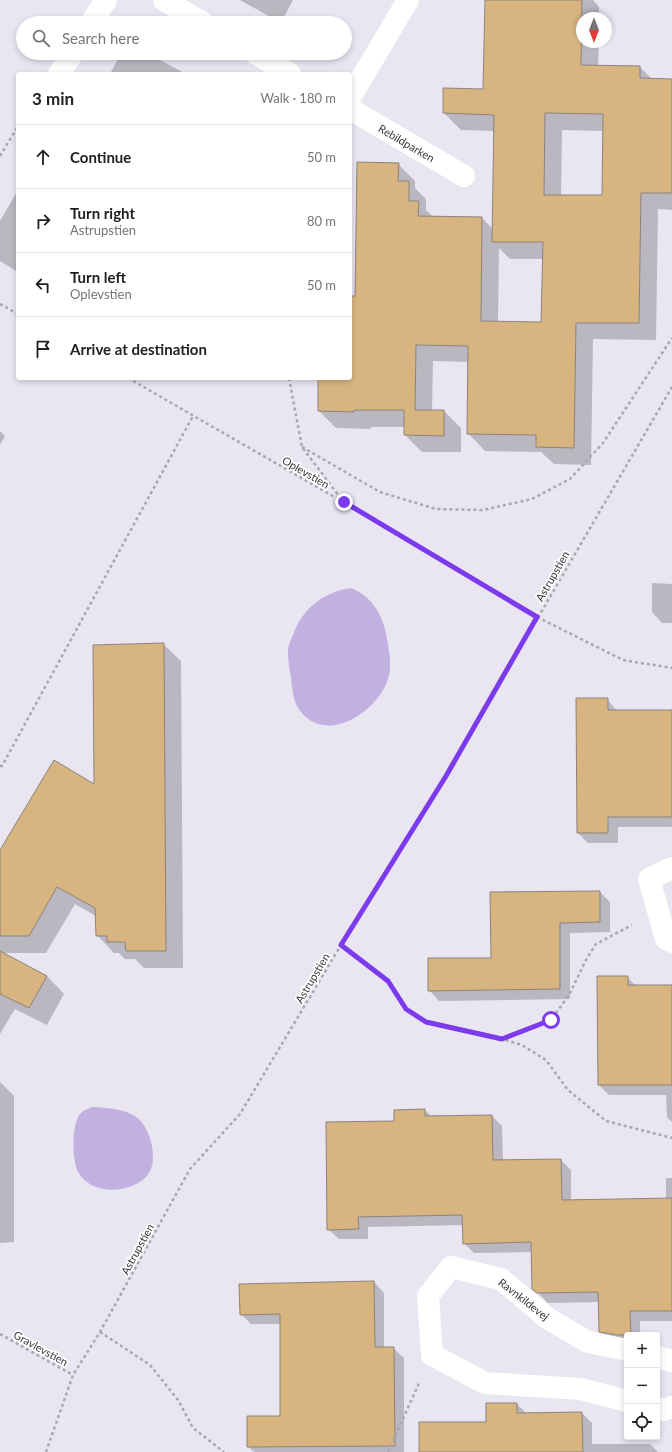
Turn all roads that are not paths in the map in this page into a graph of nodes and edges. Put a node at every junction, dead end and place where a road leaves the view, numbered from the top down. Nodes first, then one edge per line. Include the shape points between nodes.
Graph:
1 (106, 0) edge
2 (164, 0) edge
3 (408, 0) edge
4 (96, 16) edge
5 (191, 16) edge
6 (69, 60) edge
7 (266, 60) edge
8 (61, 72) edge
9 (287, 72) edge
10 (352, 95) edge
11 (352, 110) edge
12 (464, 176) dead end
13 (672, 868) edge
14 (672, 942) edge
15 (624, 1349) edge
16 (660, 1358) edge
17 (672, 1361) edge
18 (624, 1399) edge
19 (672, 1407) edge
20 (660, 1409) edge

1 - 4 street
2 - 5 street
3 - 10 street
6 - 8 street
7 - 9 street
11 - 12 street, Rebildparken
13 - 14 street via 649,879 666,939
15 - 18 street, Ravnkildevej via 588,1342 547,1318 501,1278 451,1267 428,1296 432,1355 485,1383 581,1389
16 - 17 street
19 - 20 street

